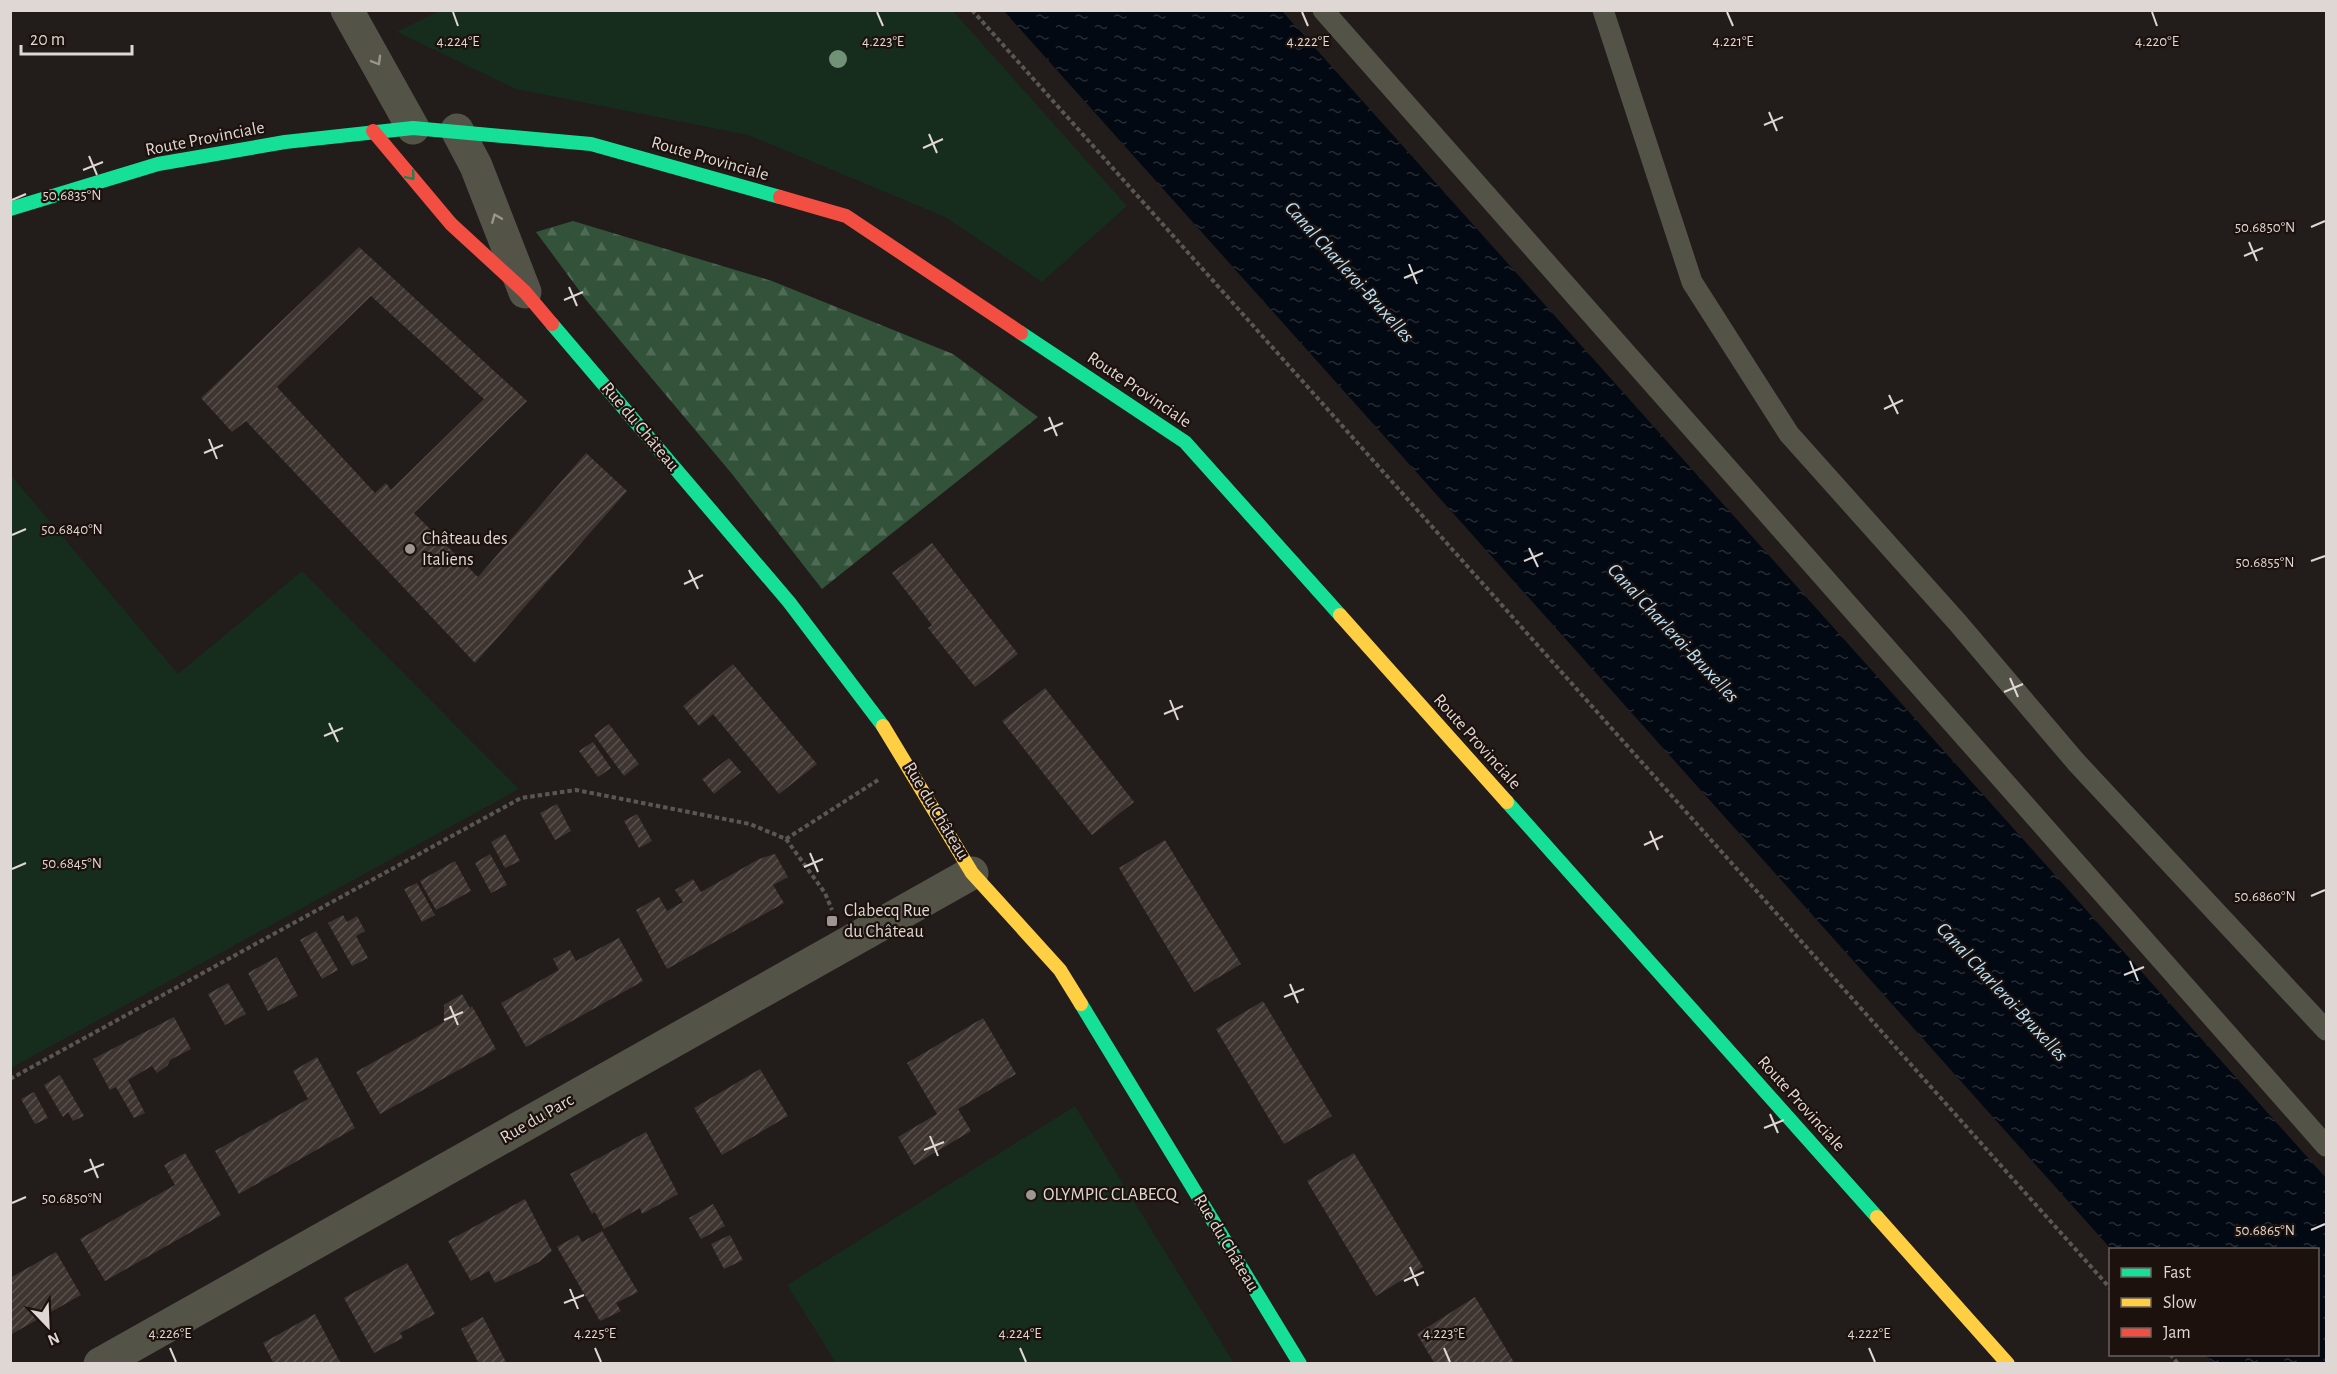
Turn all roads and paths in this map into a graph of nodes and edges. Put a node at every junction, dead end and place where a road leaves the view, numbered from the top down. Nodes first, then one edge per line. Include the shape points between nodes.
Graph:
1 (347, 10) edge
2 (972, 10) edge
3 (1323, 10) edge
4 (1604, 10) edge
5 (413, 128) junction
6 (457, 130) junction
7 (373, 131) junction
8 (10, 209) edge
9 (525, 292) junction
10 (907, 762) junction
11 (786, 838) junction
12 (972, 873) junction
13 (846, 944) junction
14 (2326, 1030) edge
15 (10, 1079) edge
16 (2326, 1146) edge
17 (2109, 1287) edge
18 (100, 1364) edge
19 (1300, 1364) edge
20 (2008, 1364) edge

1 -> 5 street
2 - 17 path
3 - 16 lane
4 - 14 lane via 1692,282 1789,434 2076,762
5 - 6 main road, Route Provinciale
5 - 7 main road, Route Provinciale
9 -> 6 street, Rue du Château via 476,166
6 - 20 main road, Route Provinciale via 591,144 846,216 1185,442
7 - 8 main road, Route Provinciale via 158,164
7 -> 9 main road, Rue du Château via 452,224
9 - 10 main road, Rue du Château via 789,602
10 - 11 path
10 - 12 main road, Rue du Château
11 - 13 path via 825,893
11 - 15 path via 750,824 576,790 521,798
12 - 13 street, Rue du Parc
12 - 19 main road, Rue du Château via 1060,970
13 - 18 street, Rue du Parc

